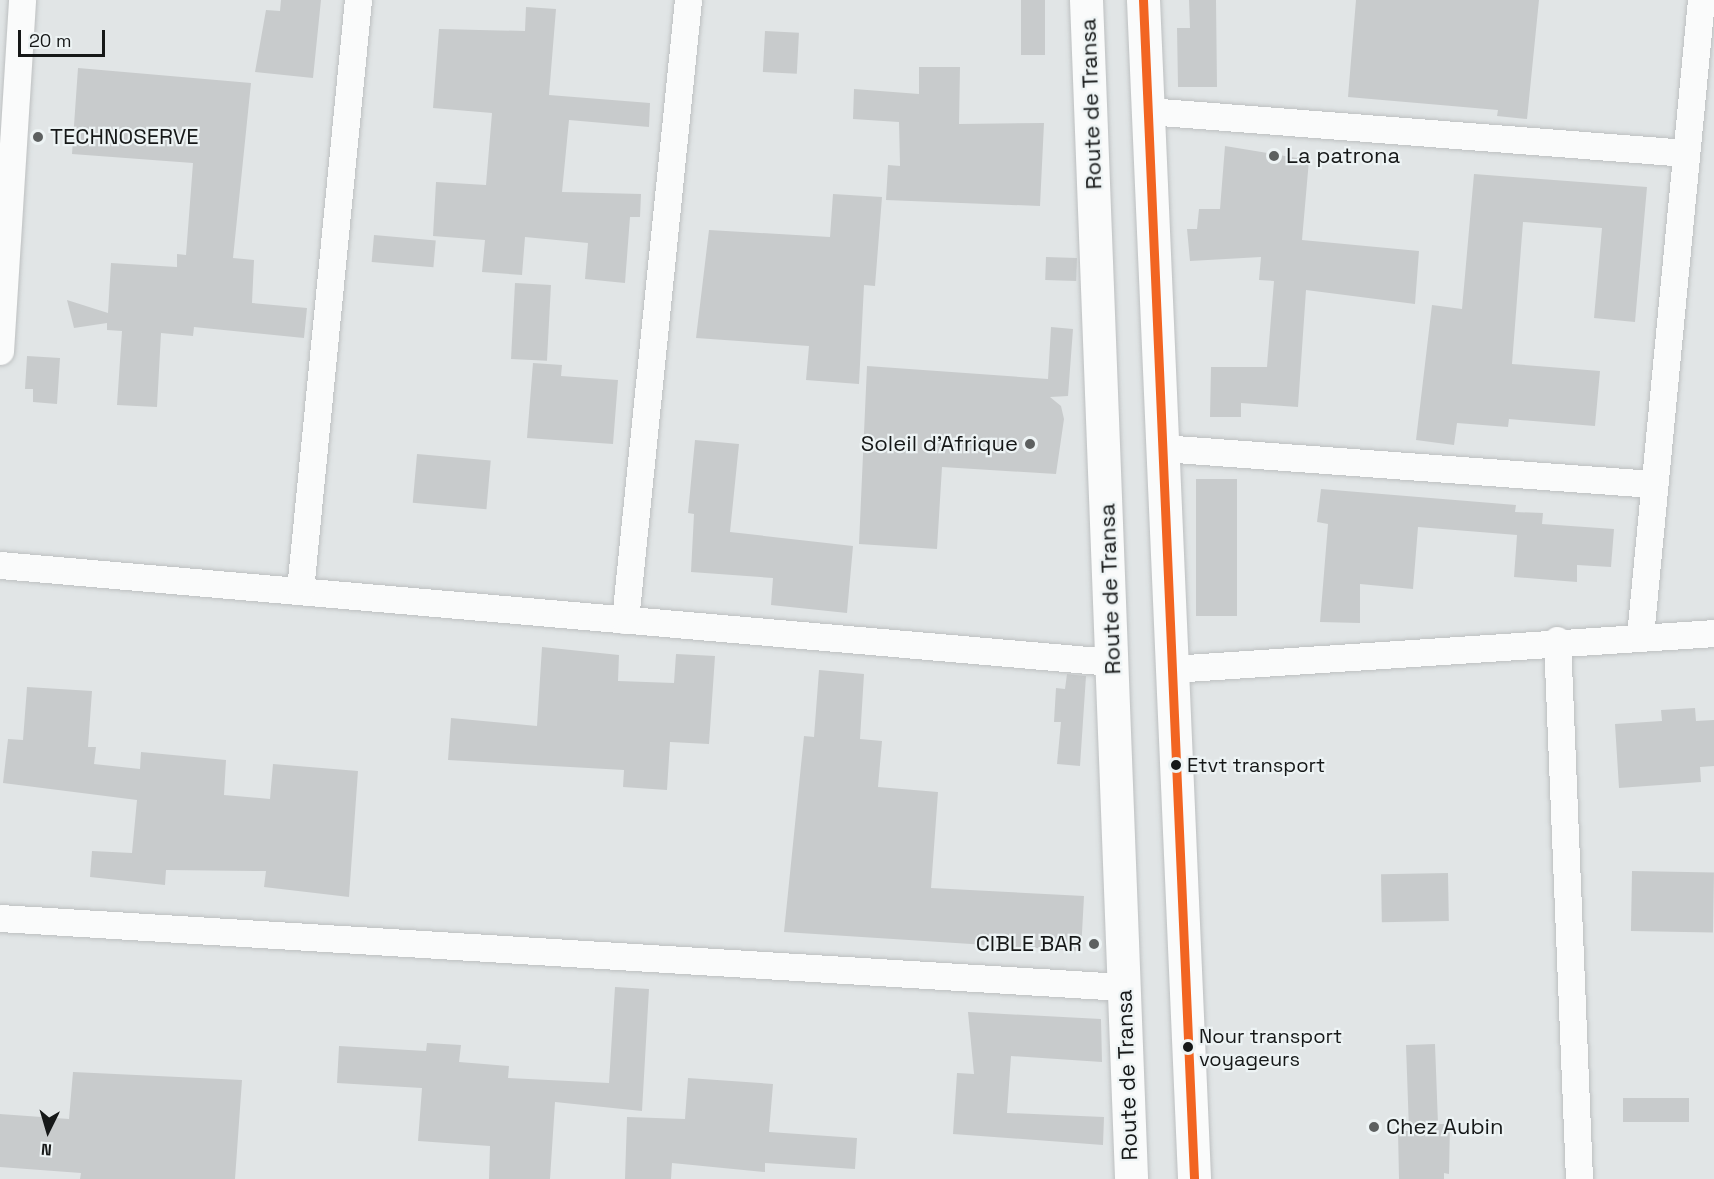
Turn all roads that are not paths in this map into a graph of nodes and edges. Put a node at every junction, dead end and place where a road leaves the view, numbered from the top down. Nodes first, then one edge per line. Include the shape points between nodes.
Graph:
1 (22, 0) edge
2 (358, 0) edge
3 (688, 0) edge
4 (1086, 0) edge
5 (1143, 0) edge
6 (1701, 0) edge
7 (1148, 111) junction
8 (1686, 153) junction
9 (0, 351) edge
10 (1162, 448) junction
11 (1654, 484) junction
12 (0, 565) edge
13 (300, 590) junction
14 (625, 620) junction
15 (1714, 633) edge
16 (1640, 636) junction
17 (1557, 640) junction
18 (1112, 662) junction
19 (1171, 669) junction
20 (0, 918) edge
21 (1124, 987) junction
22 (1131, 1179) edge
23 (1194, 1179) edge
24 (1579, 1179) edge

1 - 9 street
2 - 13 street
3 - 14 street
4 - 18 main road, Route de Transa
5 - 7 main road
6 - 8 street
7 - 8 street
7 - 10 main road
8 - 11 street
10 - 11 street
10 - 19 main road
11 - 16 street
12 - 13 street
13 - 14 street
14 - 18 street
15 - 16 street
16 - 17 street
17 - 19 street
17 - 24 street
18 - 21 main road, Route de Transa
19 - 23 main road
20 - 21 street
21 - 22 main road, Route de Transa

